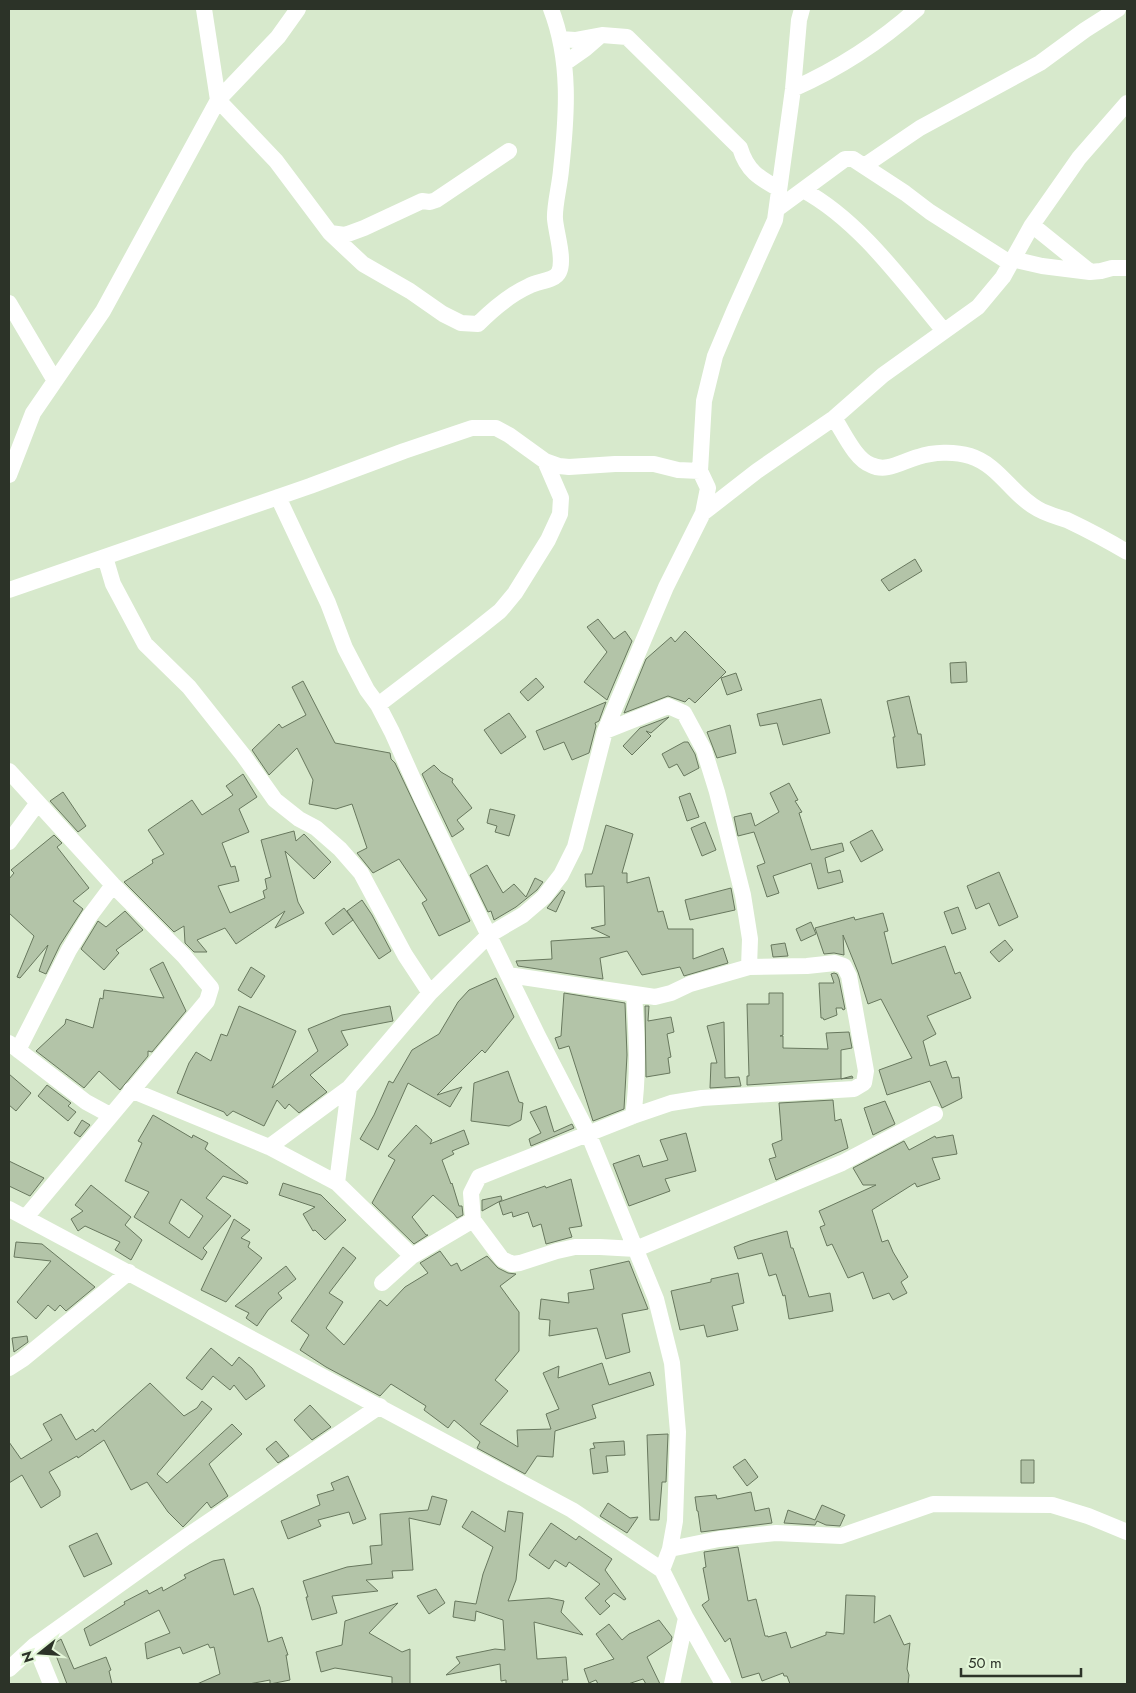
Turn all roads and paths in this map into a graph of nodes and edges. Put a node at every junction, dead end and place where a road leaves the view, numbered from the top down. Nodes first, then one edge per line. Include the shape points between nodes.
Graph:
1 (204, 9) edge
2 (298, 9) edge
3 (551, 9) edge
4 (802, 9) edge
5 (917, 9) edge
6 (1118, 9) edge
7 (602, 35) junction
8 (560, 39) junction
9 (565, 63) junction
10 (793, 90) junction
11 (218, 100) junction
12 (1127, 103) edge
13 (509, 151) dead end
14 (864, 166) junction
15 (779, 189) junction
16 (803, 190) junction
17 (777, 209) junction
18 (1032, 225) junction
19 (330, 233) junction
20 (1011, 261) junction
21 (1127, 268) edge
22 (1090, 272) junction
23 (9, 303) edge
24 (944, 331) junction
25 (55, 381) junction
26 (834, 418) junction
27 (546, 461) junction
28 (700, 471) junction
29 (9, 474) edge
30 (278, 497) junction
31 (703, 513) junction
32 (1127, 552) edge
33 (105, 557) junction
34 (9, 590) edge
35 (378, 705) junction
36 (605, 731) junction
37 (9, 771) edge
38 (37, 804) junction
39 (9, 842) edge
40 (113, 885) junction
41 (489, 935) junction
42 (749, 967) junction
43 (508, 975) junction
44 (430, 993) junction
45 (634, 994) junction
46 (13, 1047) edge
47 (348, 1088) junction
48 (130, 1090) junction
49 (934, 1114) dead end
50 (110, 1115) junction
51 (632, 1116) junction
52 (588, 1133) junction
53 (269, 1147) junction
54 (337, 1182) junction
55 (9, 1209) edge
56 (26, 1217) junction
57 (473, 1220) junction
58 (636, 1249) junction
59 (412, 1256) junction
60 (129, 1272) junction
61 (382, 1283) dead end
62 (9, 1368) edge
63 (380, 1406) junction
64 (1127, 1532) edge
65 (670, 1549) junction
66 (662, 1570) junction
67 (686, 1618) junction
68 (35, 1645) junction
69 (9, 1669) edge
70 (51, 1684) edge
71 (672, 1684) edge
72 (723, 1684) edge

1 - 11 street
2 - 11 street via 278,37
3 - 8 street
4 - 10 street
5 - 10 street via 893,30
6 - 14 street via 1040,64 920,128
7 - 8 street
7 - 9 street
7 - 15 street via 627,37 740,148 744,162 758,177
8 - 9 street
9 - 19 street via 564,141 555,218 560,271 556,277 530,285 497,305 478,324 461,323 364,264
10 - 15 street
11 - 19 street via 276,162
11 - 25 street via 104,310
12 - 18 street via 1079,158
13 - 19 street via 436,200 422,201 345,235
14 - 16 street via 853,159 846,159
14 - 20 street via 930,212
15 - 17 street
16 - 17 street
16 - 24 street via 853,227 888,263
17 - 28 street via 715,356 704,401
18 - 20 street
18 - 22 street
20 - 22 street
20 - 24 street via 978,306
21 - 22 street
23 - 25 street
24 - 26 street via 883,374
25 - 29 street via 33,413
26 - 31 street via 756,471
26 - 32 street via 861,460 872,466 883,469 933,453 970,456 991,466 1038,510 1097,534
27 - 28 street via 569,467 654,464
27 - 30 street via 496,428 472,428
27 - 35 street via 561,498 560,514 515,593 500,611
28 - 31 street via 708,488
30 - 33 street
30 - 35 street via 328,603 345,648 366,690
31 - 36 street via 666,587
33 - 34 street
33 - 44 street via 113,584 145,644 190,687 274,800 316,828 362,873 405,956
35 - 41 street
36 - 41 street via 576,848 561,875 544,897 523,915
36 - 42 street via 668,706 684,713 704,750 743,895 750,940
37 - 38 street
38 - 39 street
38 - 40 street
40 - 46 street via 68,950
40 - 48 street via 211,988 207,1001
41 - 43 street
41 - 44 street
42 - 45 street via 690,984 656,998
42 - 51 street via 835,963 844,966 849,976 866,1071 864,1083 854,1089 702,1098 671,1103
43 - 45 street
43 - 52 street
44 - 47 street
45 - 51 street via 637,1088
46 - 50 street via 86,1102
47 - 53 street
47 - 54 street
48 - 50 street
48 - 53 street
49 - 58 street via 842,1163
50 - 56 street
51 - 52 street
52 - 57 street via 479,1177 471,1193
52 - 58 street
53 - 54 street
54 - 59 street
55 - 56 street
56 - 60 street
57 - 58 street via 502,1259 512,1264 575,1247
57 - 59 street
58 - 65 street via 656,1299 672,1363 678,1432
59 - 61 street
60 - 62 street
60 - 63 street
63 - 66 street via 572,1510
63 - 68 street via 186,1537
64 - 65 street via 1052,1505 933,1504 841,1536 766,1534
65 - 66 street
66 - 67 street
67 - 71 street
67 - 72 street
68 - 69 street
68 - 70 street

